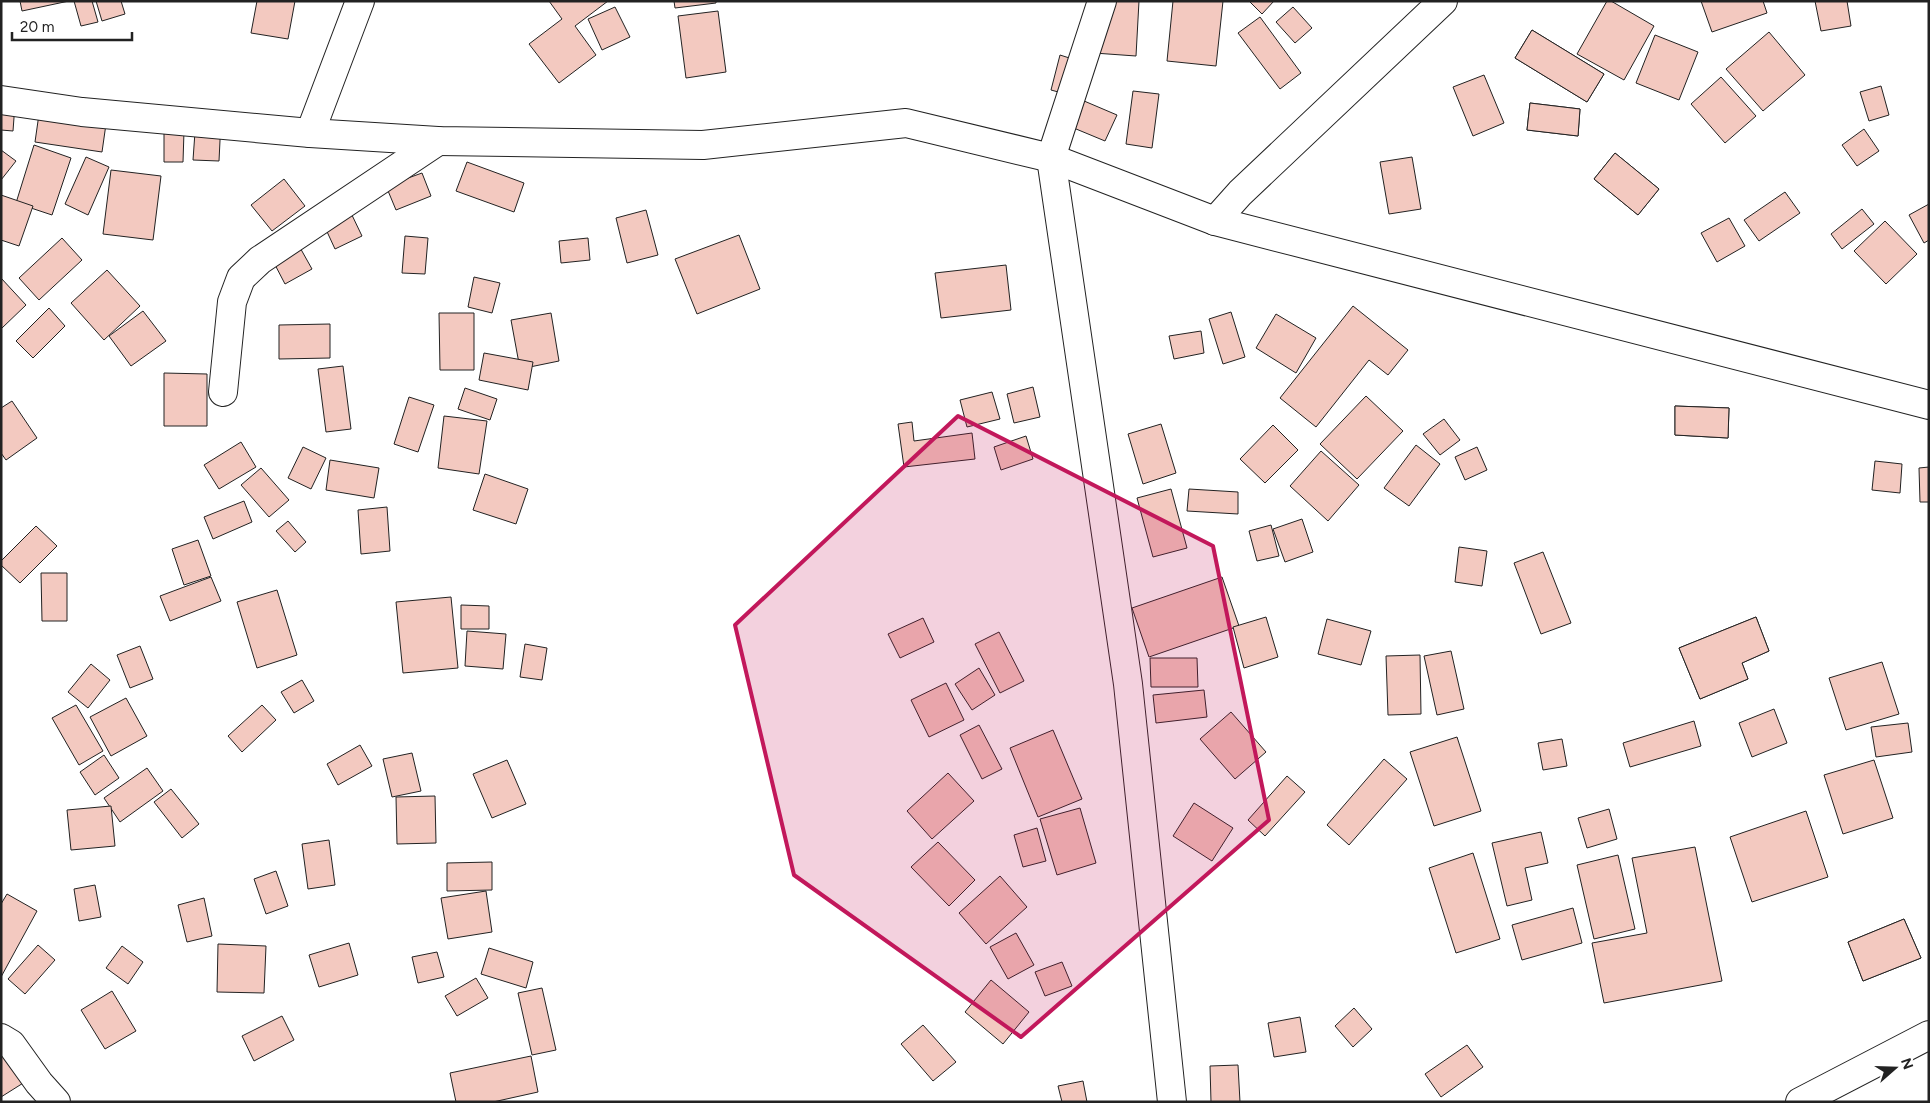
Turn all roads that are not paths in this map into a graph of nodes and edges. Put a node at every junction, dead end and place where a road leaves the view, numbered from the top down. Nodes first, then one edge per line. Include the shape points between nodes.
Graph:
1 (360, 1) edge
2 (1102, 1) edge
3 (1443, 1) edge
4 (1, 100) edge
5 (310, 134) junction
6 (438, 141) junction
7 (1051, 158) junction
8 (1215, 221) junction
9 (223, 392) dead end
10 (1929, 405) edge
11 (1929, 1035) edge
12 (1, 1038) edge
13 (56, 1102) edge
14 (1172, 1102) edge
15 (1800, 1102) edge

1 - 5 street
2 - 7 street
3 - 8 street via 1240,193
4 - 5 street via 82,112
5 - 6 street
6 - 7 street via 703,145 906,123
6 - 9 street via 260,260 241,278 232,302
7 - 8 street
7 - 14 street via 1128,684
8 - 10 street
11 - 15 street
12 - 13 street via 11,1044

